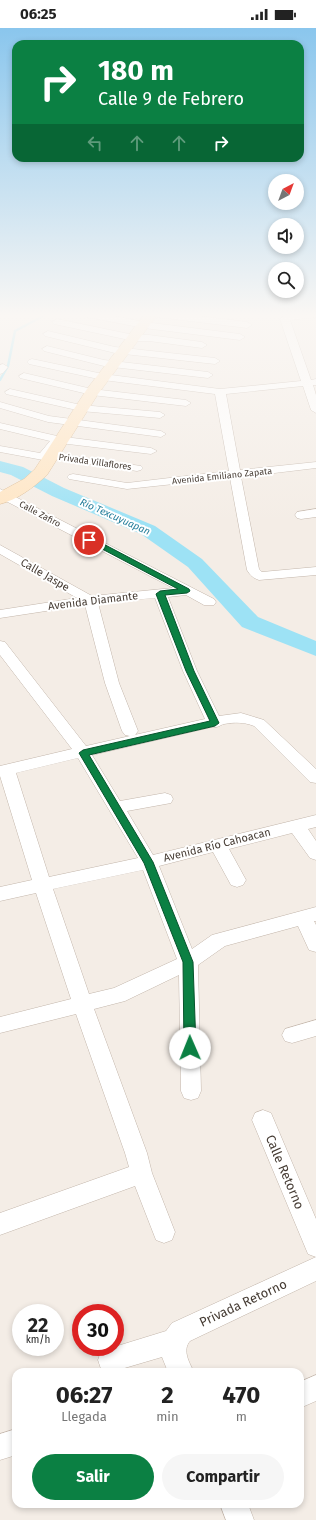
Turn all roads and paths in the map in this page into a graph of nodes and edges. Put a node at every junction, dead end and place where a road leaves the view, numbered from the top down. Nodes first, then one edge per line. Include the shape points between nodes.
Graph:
1 (312, 383) edge
2 (56, 384) edge
3 (98, 384) edge
4 (155, 384) edge
5 (306, 384) edge
6 (10, 392) dead end
7 (92, 392) junction
8 (220, 392) junction
9 (186, 403) dead end
10 (0, 405) edge
11 (81, 408) junction
12 (316, 410) edge
13 (160, 416) dead end
14 (71, 423) junction
15 (0, 426) edge
16 (161, 434) dead end
17 (60, 439) junction
18 (0, 449) edge
19 (151, 451) dead end
20 (316, 466) edge
21 (41, 467) junction
22 (137, 468) dead end
23 (236, 475) junction
24 (73, 477) dead end
25 (2, 496) edge
26 (316, 513) edge
27 (302, 515) dead end
28 (0, 548) edge
29 (316, 571) edge
30 (187, 591) junction
31 (160, 594) junction
32 (90, 600) junction
33 (209, 602) dead end
34 (0, 614) edge
35 (0, 645) edge
36 (215, 723) junction
37 (130, 731) dead end
38 (83, 753) junction
39 (3, 770) edge
40 (316, 778) edge
41 (165, 799) dead end
42 (116, 807) junction
43 (316, 821) edge
44 (296, 825) junction
45 (218, 845) junction
46 (316, 854) edge
47 (148, 862) junction
48 (237, 880) dead end
49 (43, 885) junction
50 (0, 894) edge
51 (310, 915) edge
52 (316, 945) edge
53 (188, 962) junction
54 (82, 1004) junction
55 (0, 1024) edge
56 (316, 1028) edge
57 (292, 1035) dead end
58 (191, 1091) dead end
59 (263, 1120) dead end
60 (140, 1172) junction
61 (0, 1224) edge
62 (164, 1232) dead end
63 (316, 1246) edge
64 (316, 1269) edge
65 (174, 1341) junction
66 (110, 1360) dead end
67 (179, 1368) edge
68 (316, 1388) edge
69 (304, 1393) edge
70 (12, 1443) edge
71 (0, 1447) edge
72 (236, 1508) edge
73 (240, 1520) edge

1 - 12 street
2 - 7 street
3 - 7 street
4 - 8 street
5 - 8 street
6 - 11 street
7 - 9 street
7 - 11 street
8 - 23 street
10 - 14 street
11 - 13 street
11 - 14 street
14 - 16 street
14 - 17 street
15 - 17 street
17 - 19 street
17 - 21 street
18 - 21 street, Privada Villaflores
20 - 23 street, Avenida Emiliano Zapata
21 - 22 street, Privada Villaflores
21 - 25 street
23 - 24 street, Avenida Emiliano Zapata via 127,486
23 - 29 street via 253,570 259,576
25 - 30 street, Calle Zafiro
26 - 27 street
28 - 32 street, Calle Jaspe
30 - 31 street, Avenida Diamante
30 - 33 street, Calle Zafiro
31 - 32 street, Avenida Diamante
31 - 36 street via 190,671
32 - 34 street, Avenida Diamante
32 - 37 street via 112,683
35 - 38 street
36 - 38 street
36 - 40 street via 231,718 249,718 259,723
38 - 39 street
38 - 42 street
39 - 49 street
41 - 42 street
42 - 47 street
43 - 44 street, Avenida Río Cahoacan
44 - 45 street, Avenida Río Cahoacan
44 - 46 street
45 - 47 street, Avenida Río Cahoacan
45 - 48 street
47 - 49 street, Avenida Río Cahoacan
47 - 53 street
49 - 50 street, Avenida Río Cahoacan
49 - 54 street
51 - 52 street
51 - 53 street via 219,940
53 - 54 street via 118,995
53 - 58 street
54 - 55 street
54 - 60 street via 136,1152
56 - 57 street
59 - 63 street, Calle Retorno
60 - 61 street
60 - 62 street
64 - 65 street, Privada Retorno via 181,1332
65 - 66 street
65 - 67 street via 174,1355
68 - 69 street
70 - 71 street
72 - 73 street

